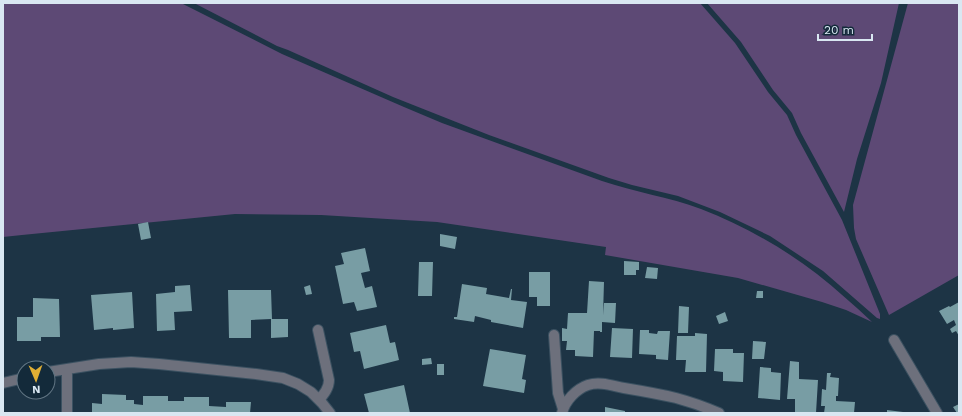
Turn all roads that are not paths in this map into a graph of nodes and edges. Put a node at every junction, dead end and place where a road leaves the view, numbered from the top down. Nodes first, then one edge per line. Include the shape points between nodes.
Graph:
1 (318, 330) dead end
2 (554, 335) dead end
3 (894, 340) dead end
4 (67, 368) junction
5 (56, 370) edge
6 (16, 380) edge
7 (3, 383) edge
8 (319, 400) junction
9 (562, 411) edge
10 (68, 413) edge
11 (330, 413) edge
12 (719, 413) edge
13 (937, 413) edge

1 - 8 street via 329,380 326,391
2 - 9 street via 558,393
3 - 13 street
4 - 5 street
4 - 8 street via 131,362 256,374 283,378 298,384
4 - 10 street
6 - 7 street
8 - 11 street
9 - 12 street via 573,394 588,385 599,384 676,398

